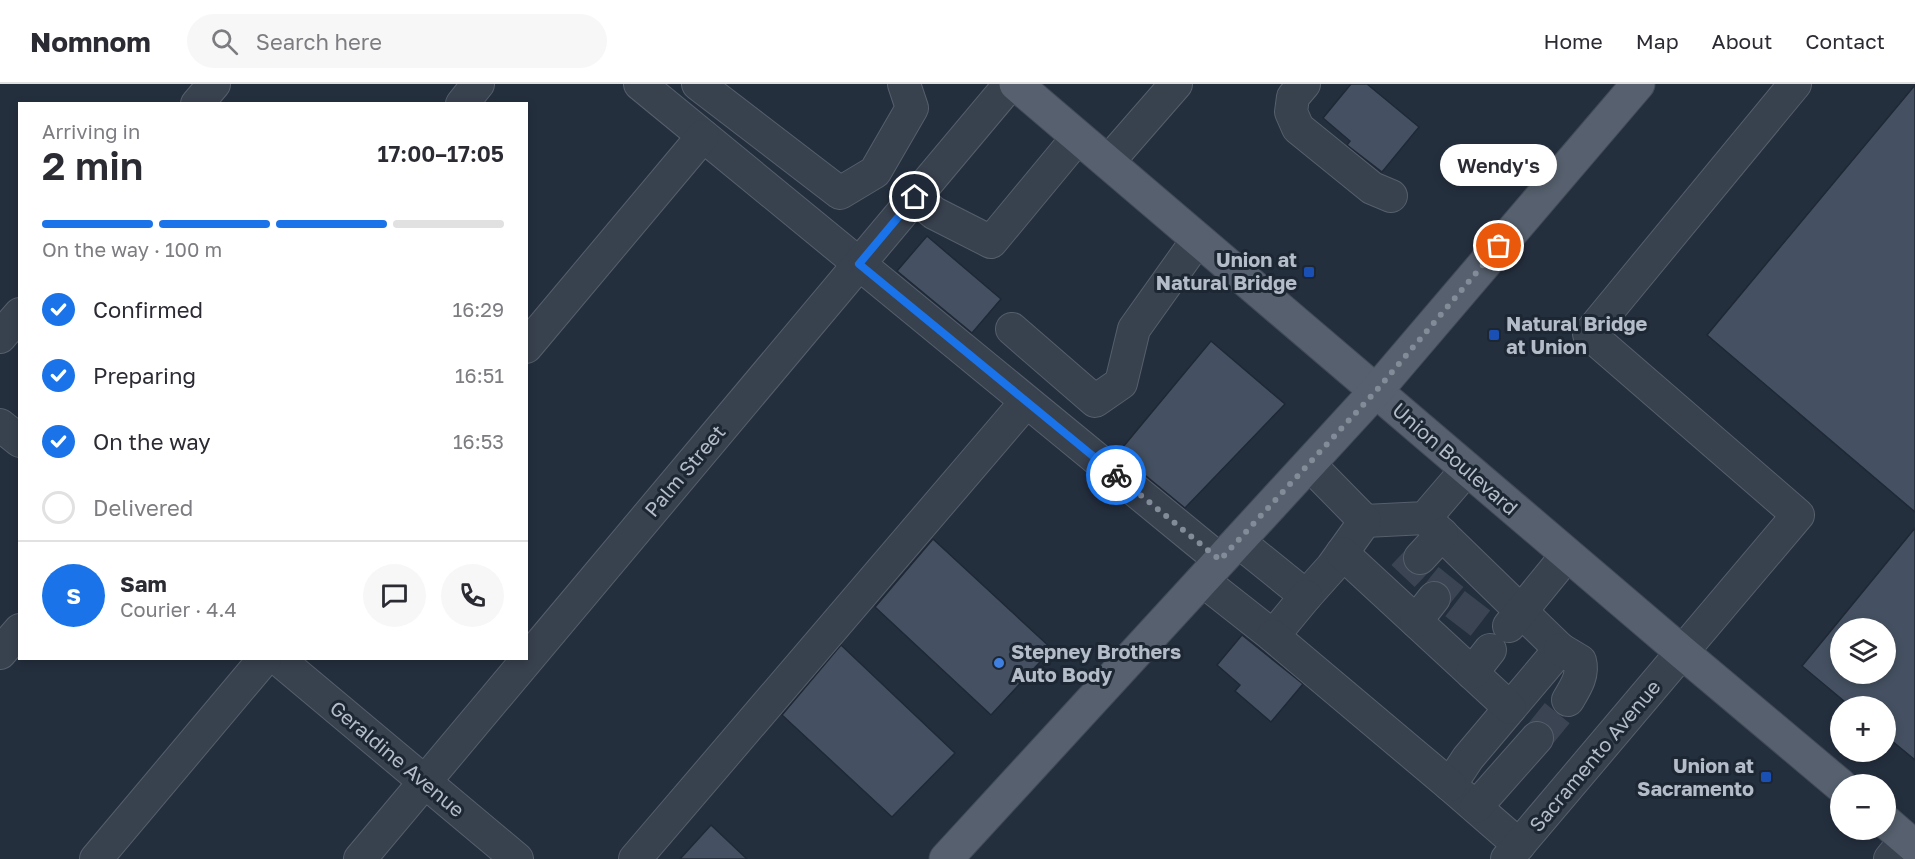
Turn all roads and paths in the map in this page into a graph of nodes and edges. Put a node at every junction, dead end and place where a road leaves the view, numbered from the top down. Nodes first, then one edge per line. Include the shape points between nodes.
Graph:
1 (214, 84) edge
2 (478, 84) edge
3 (640, 84) edge
4 (698, 84) edge
5 (904, 84) edge
6 (1010, 84) edge
7 (1016, 84) edge
8 (1176, 84) edge
9 (1304, 84) edge
10 (1795, 84) edge
11 (1630, 87) edge
12 (199, 102) edge
13 (464, 102) edge
14 (703, 136) junction
15 (1078, 137) junction
16 (1108, 162) junction
17 (1391, 196) dead end
18 (915, 197) junction
19 (1198, 239) junction
20 (859, 264) junction
21 (18, 316) edge
22 (1012, 329) dead end
23 (0, 337) edge
24 (528, 345) edge
25 (1376, 391) junction
26 (1026, 402) junction
27 (0, 424) edge
28 (18, 439) edge
29 (1308, 464) junction
30 (1467, 469) junction
31 (1365, 521) junction
32 (1433, 526) junction
33 (1342, 553) junction
34 (1567, 555) junction
35 (1220, 561) junction
36 (1403, 576) junction
37 (1442, 588) junction
38 (1306, 596) junction
39 (18, 632) edge
40 (1273, 636) junction
41 (1498, 640) junction
42 (1560, 649) junction
43 (1683, 653) junction
44 (0, 654) edge
45 (528, 659) edge
46 (263, 660) edge
47 (279, 660) edge
48 (527, 660) edge
49 (1568, 700) tunnel mouth
50 (1510, 708) junction
51 (1537, 738) tunnel mouth
52 (1830, 777) edge
53 (424, 783) junction
54 (1450, 784) junction
55 (1476, 807) junction
56 (1513, 852) edge
57 (96, 859) edge
58 (360, 859) edge
59 (517, 859) edge
60 (635, 859) edge
61 (946, 859) edge

1 - 12 street
2 - 13 street
3 - 14 street
4 - 5 street via 840,193 875,172 912,108
6 - 18 street, Palm Street
7 - 15 main road, Union Boulevard
8 - 16 street
9 - 17 street via 1293,97 1291,112 1299,128 1372,188
10 - 43 street, Sacramento Avenue via 1589,334 1798,515
11 - 25 main road
14 - 20 street
14 - 24 street
15 - 16 main road, Union Boulevard
15 - 18 street via 991,242 934,213
16 - 19 main road, Union Boulevard
18 - 20 street, Palm Street
19 - 22 street via 1134,329 1121,383 1095,401
19 - 25 main road, Union Boulevard
20 - 26 street
20 - 45 street, Palm Street
21 - 23 street
25 - 29 main road
25 - 30 main road, Union Boulevard
26 - 35 street
26 - 60 street
27 - 28 street
29 - 31 street
29 - 35 main road
30 - 32 street
30 - 34 main road, Union Boulevard
31 - 32 street
31 - 33 street
32 - 36 street
32 - 37 street
33 - 36 street
33 - 38 street
34 - 41 street
34 - 43 main road, Union Boulevard
35 - 38 street
35 - 40 street
35 - 61 main road
36 - 37 street
37 - 41 street via 1485,591
37 - 41 street via 1450,635
38 - 40 street
39 - 44 street
40 - 54 street
41 - 42 street
41 - 50 street
42 - 49 street via 1580,661 1582,668
42 - 50 street
43 - 52 main road, Union Boulevard
43 - 56 street, Sacramento Avenue
46 - 57 street
47 - 53 street, Geraldine Avenue
48 - 53 street, Palm Street
50 - 54 street
51 - 55 street
53 - 58 street, Palm Street
53 - 59 street, Geraldine Avenue
54 - 55 street
55 - 56 street

